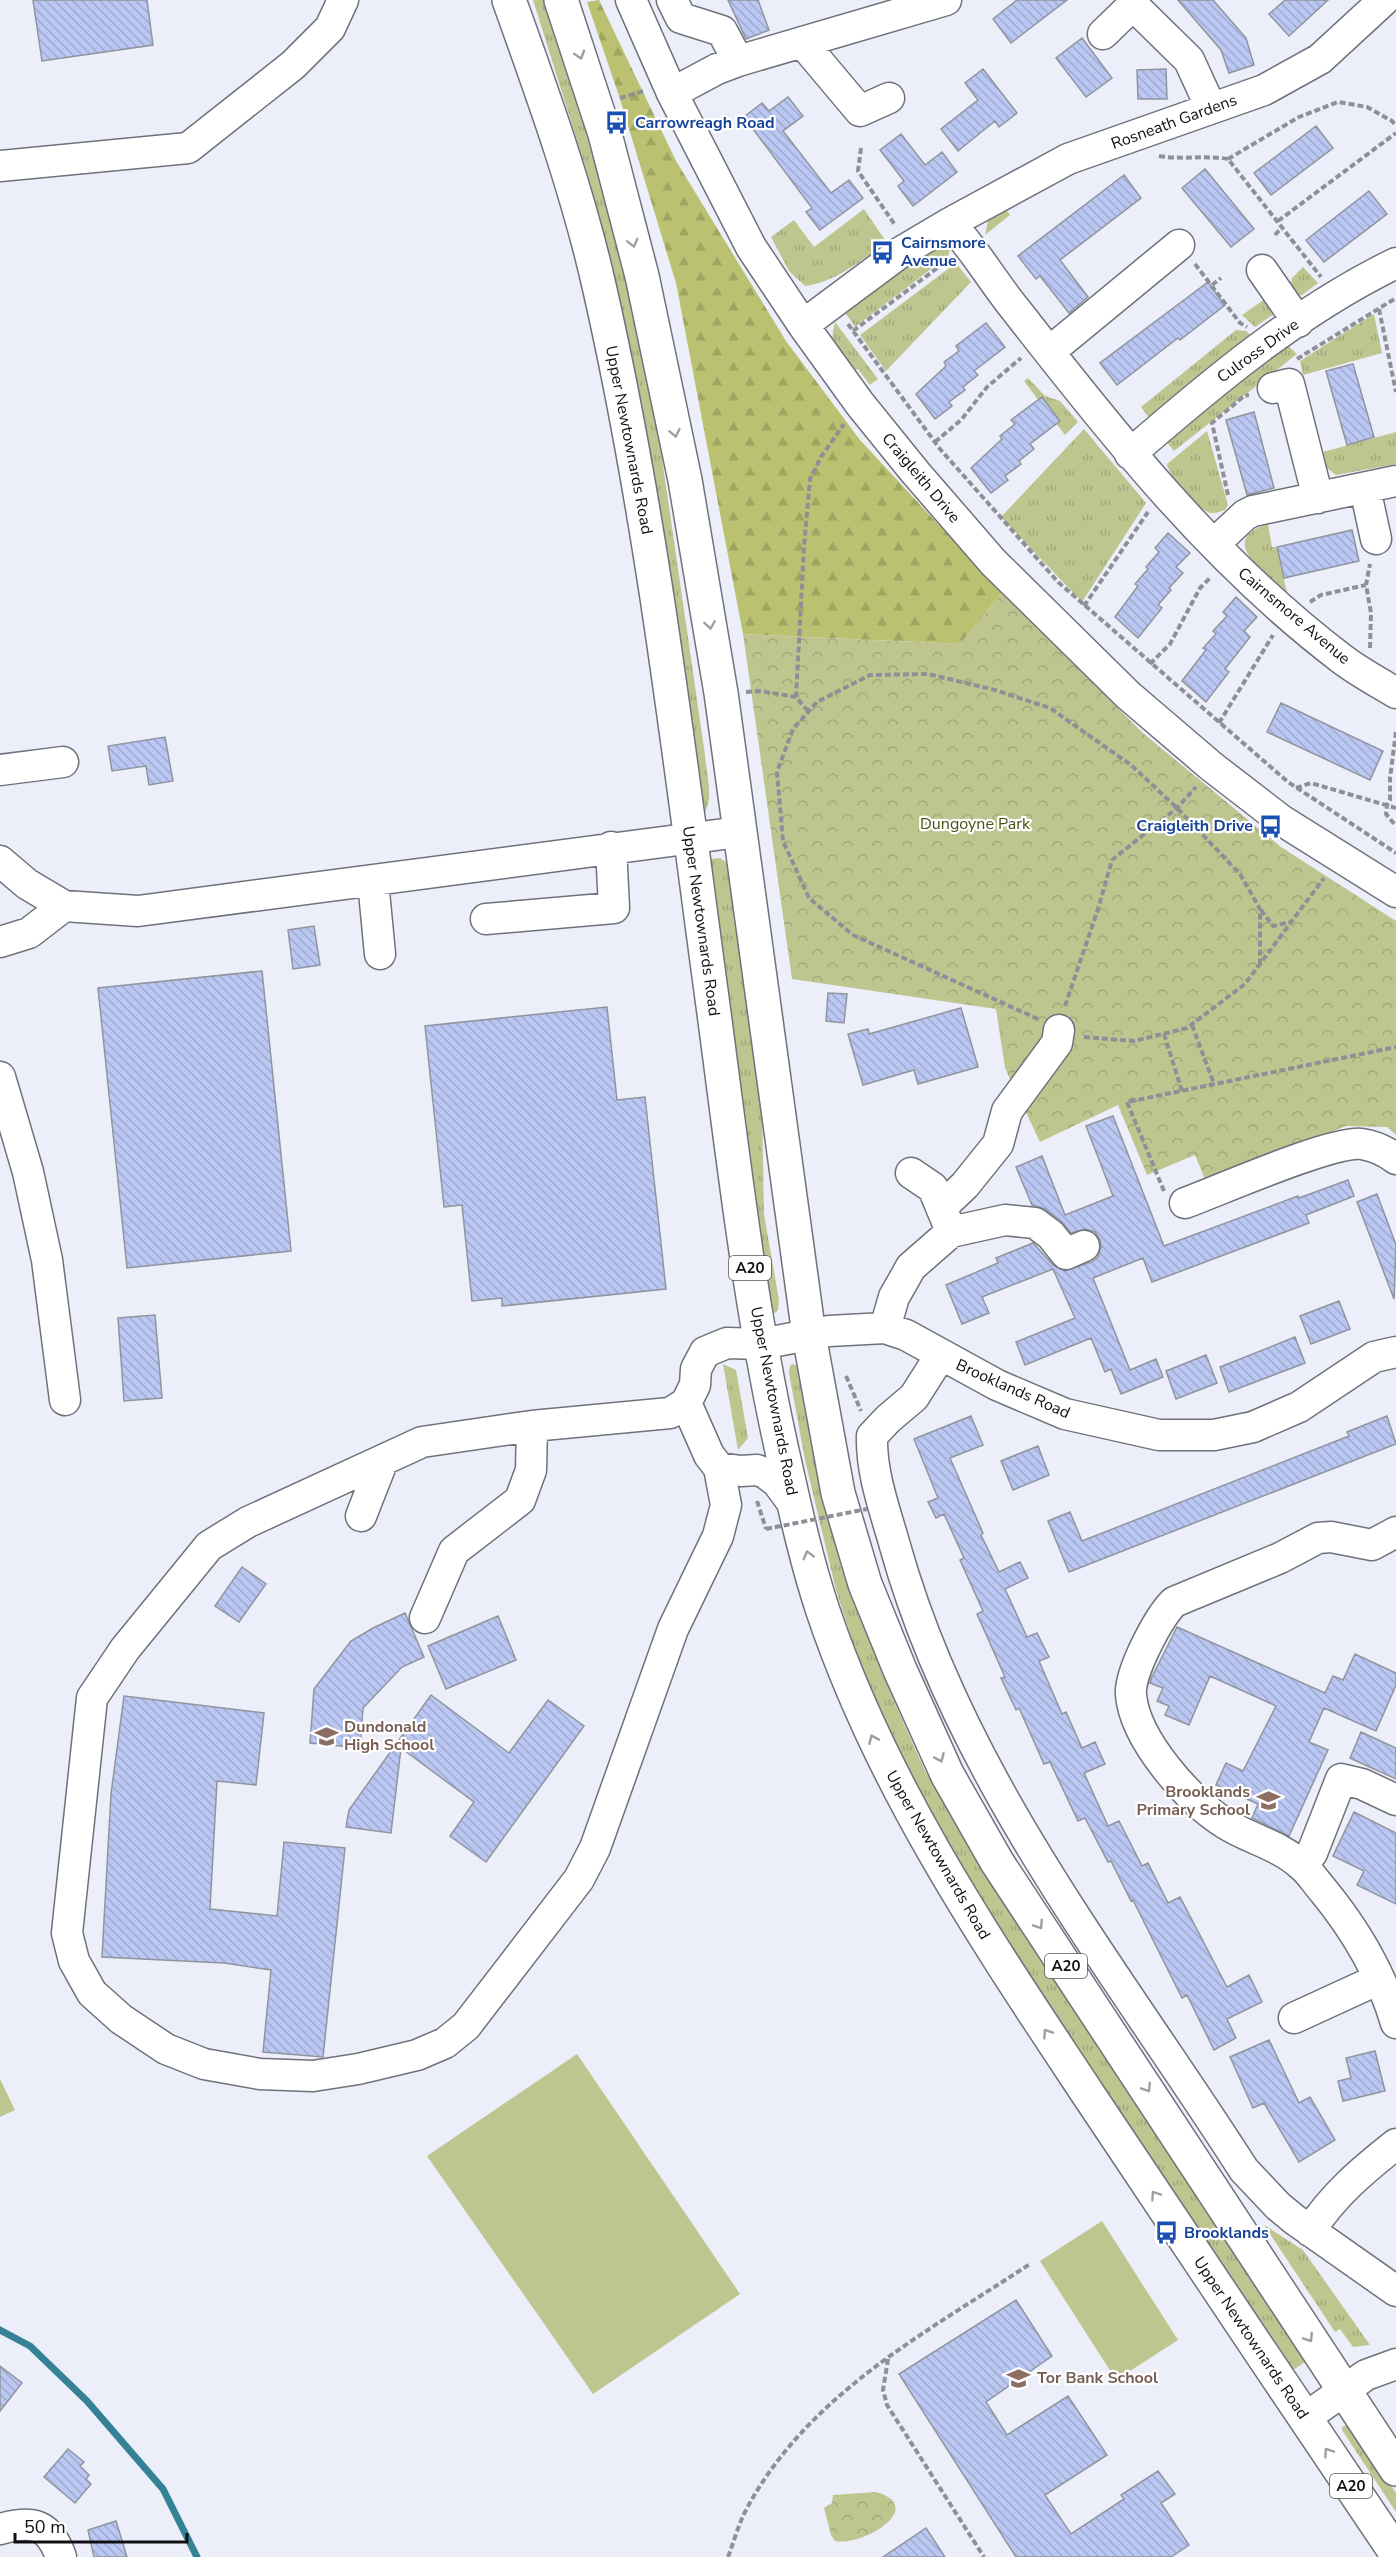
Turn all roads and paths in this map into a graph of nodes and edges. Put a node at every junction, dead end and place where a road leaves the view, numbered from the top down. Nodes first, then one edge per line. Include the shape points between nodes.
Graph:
1 (343, 0) edge
2 (509, 0) edge
3 (561, 0) edge
4 (631, 0) edge
5 (672, 0) edge
6 (946, 0) edge
7 (1384, 0) edge
8 (899, 6) edge
9 (1103, 34) dead end
10 (802, 42) junction
11 (738, 61) junction
12 (672, 93) junction
13 (889, 98) dead end
14 (1211, 108) junction
15 (1396, 126) edge
16 (1396, 134) edge
17 (861, 148) dead end
18 (1150, 154) dead end
19 (1228, 159) junction
20 (0, 166) edge
21 (1278, 221) junction
22 (950, 223) junction
23 (1282, 226) junction
24 (901, 235) dead end
25 (1275, 235) dead end
26 (1179, 245) joint
27 (954, 255) dead end
28 (1396, 263) edge
29 (1314, 267) dead end
30 (1262, 270) dead end
31 (1221, 278) dead end
32 (1212, 285) junction
33 (1396, 298) edge
34 (1379, 309) junction
35 (842, 317) dead end
36 (1298, 322) junction
37 (1240, 323) dead end
38 (803, 325) junction
39 (853, 331) junction
40 (1016, 351) dead end
41 (1049, 351) junction
42 (1281, 386) junction
43 (1396, 392) edge
44 (861, 404) junction
45 (935, 442) junction
46 (1130, 454) junction
47 (1396, 480) edge
48 (1365, 488) junction
49 (1318, 498) junction
50 (1245, 515) junction
51 (1143, 519) dead end
52 (1376, 540) dead end
53 (1214, 544) junction
54 (1200, 588) dead end
55 (1084, 606) junction
56 (1289, 616) junction
57 (1266, 645) dead end
58 (1150, 664) junction
59 (1366, 674) junction
60 (740, 692) dead end
61 (1396, 693) edge
62 (796, 697) junction
63 (808, 711) junction
64 (1219, 723) junction
65 (1396, 732) edge
66 (63, 762) dead end
67 (0, 770) edge
68 (1296, 788) junction
69 (1387, 805) junction
70 (1177, 808) junction
71 (1396, 808) edge
72 (1396, 826) edge
73 (739, 832) junction
74 (690, 837) junction
75 (611, 847) junction
76 (1396, 854) edge
77 (0, 861) edge
78 (1328, 872) dead end
79 (373, 881) junction
80 (1396, 892) edge
81 (64, 906) junction
82 (1260, 909) junction
83 (486, 918) dead end
84 (1291, 922) junction
85 (0, 942) edge
86 (380, 954) dead end
87 (1260, 965) junction
88 (1192, 1025) junction
89 (1059, 1030) junction
90 (1164, 1034) junction
91 (1396, 1047) edge
92 (0, 1077) edge
93 (1214, 1084) junction
94 (1182, 1091) junction
95 (1396, 1159) edge
96 (911, 1173) dead end
97 (1185, 1203) joint
98 (947, 1219) junction
99 (1084, 1246) dead end
100 (885, 1328) junction
101 (809, 1335) junction
102 (761, 1344) junction
103 (1396, 1352) edge
104 (940, 1356) junction
105 (843, 1367) dead end
106 (65, 1400) dead end
107 (686, 1403) junction
108 (532, 1426) junction
109 (872, 1436) junction
110 (383, 1460) junction
111 (719, 1468) junction
112 (755, 1496) dead end
113 (794, 1505) junction
114 (867, 1509) dead end
115 (361, 1516) dead end
116 (1396, 1532) edge
117 (425, 1618) dead end
118 (1396, 1800) edge
119 (1302, 1865) junction
120 (1379, 1979) junction
121 (1294, 2018) dead end
122 (1396, 2023) edge
123 (1396, 2144) edge
124 (1310, 2230) junction
125 (1030, 2264) dead end
126 (1396, 2291) edge
127 (888, 2358) junction
128 (1396, 2364) edge
129 (1343, 2390) junction
130 (1305, 2418) junction
131 (1396, 2469) edge
132 (0, 2529) edge
133 (1396, 2553) edge
134 (61, 2557) edge
135 (728, 2557) edge
136 (984, 2557) edge

1 - 20 street via 330,28 293,65 188,148
2 - 74 highway, Upper Newtownards Road / A20 via 560,146 599,285 640,486
3 -> 73 highway, A20 via 605,134 642,276 676,434 721,693
4 - 12 street, Craigleith Drive
5 - 11 street via 681,18 722,31
6 - 8 street
7 - 14 street, Rosneath Gardens via 1320,59 1264,90
8 - 10 street
9 - 14 street via 1133,5 1189,60
10 - 11 street
10 - 13 street via 860,111
11 - 12 street
12 - 38 street, Craigleith Drive via 751,247
14 - 22 street, Rosneath Gardens via 1068,159
15 - 19 path via 1366,107 1338,102 1299,117
16 - 21 path
17 - 24 path via 858,171
18 - 19 path via 1175,159
19 - 21 path
21 - 23 path
22 - 38 street via 901,252
22 - 41 street, Cairnsmore Avenue
23 - 25 path
23 - 29 path
26 - 32 path
26 - 41 street
27 - 39 path
28 - 36 street, Culross Drive
30 - 36 street
31 - 32 path
32 - 37 path
33 - 34 path
34 - 42 path via 1295,360
34 - 43 path
35 - 39 path
36 - 46 street, Culross Drive via 1211,385
38 - 44 street, Craigleith Drive
39 - 45 path
40 - 45 path via 1022,360 987,387 961,420
41 - 46 street, Cairnsmore Avenue
42 - 49 street
42 - 50 path via 1244,396 1212,423 1230,505
44 - 62 path via 844,423 810,479
44 - 80 street, Craigleith Drive via 993,562 1128,695 1281,820
45 - 55 path via 1026,548
46 - 53 street, Cairnsmore Avenue
47 - 48 street
48 - 49 street
48 - 52 street
49 - 50 street
50 - 53 street
51 - 55 path
53 - 56 street, Cairnsmore Avenue
54 - 58 path via 1170,644
55 - 58 path
56 - 59 street, Cairnsmore Avenue
56 - 59 path via 1321,595 1366,585 1372,639
57 - 64 path
58 - 64 path
59 - 61 street, Cairnsmore Avenue
60 - 62 path
62 - 63 path
63 - 70 path via 817,702 870,675 928,674 995,690 1050,708 1131,765
63 - 89 path via 793,729 777,772 783,841 809,898 853,935
64 - 68 path
65 - 69 path
66 - 67 street
68 - 69 path via 1311,783
68 - 76 path
69 - 71 path
69 - 72 path via 1386,814
70 - 82 path via 1240,874
70 - 89 path via 1112,860
73 - 74 street
73 - 101 highway, A20
74 - 75 street
74 - 102 highway, Upper Newtownards Road / A20
75 - 79 street
75 - 83 street via 614,908
77 - 81 street via 27,884
78 - 84 path
79 - 81 street via 138,911
79 - 86 street
81 - 85 street via 29,933
82 - 84 path via 1274,926
82 - 87 path
84 - 87 path
87 - 88 path via 1245,984
88 - 90 path
88 - 93 path
89 - 90 path via 1081,1037 1134,1041
89 - 98 street via 1057,1043 1007,1111 998,1144 965,1185
90 - 94 path
91 - 93 path
92 - 106 street via 28,1173 46,1260
93 - 94 path
94 - 97 path via 1127,1102 1163,1191
95 - 97 street via 1360,1144 1323,1151
96 - 98 street via 933,1188
98 - 99 street via 1035,1223 1066,1254
98 - 100 street via 911,1267 894,1297
100 - 101 street, Brooklands Road
100 - 104 street, Brooklands Road via 906,1335
101 - 102 street, Brooklands Road
101 -> 129 highway, A20 via 838,1493 865,1584 947,1774 997,1862
102 - 107 street, Brooklands Road via 728,1343 705,1352
102 - 113 highway, Upper Newtownards Road / A20
103 - 104 street, Brooklands Road via 1374,1357 1299,1407 1252,1427 1214,1435 1159,1435 1065,1414
104 - 109 street via 914,1397
105 - 109 path
107 - 108 street via 670,1413
107 - 111 street via 709,1455
108 - 110 street via 422,1442
108 - 117 street via 531,1470 520,1500 454,1551
109 - 124 street via 871,1461 904,1576 944,1681 997,1787 1052,1881 1244,2170 1278,2206
110 - 111 street via 248,1522 209,1546 125,1649 92,1698 67,1933 74,1960 92,1993 122,2019 166,2049 204,2064 260,2074 336,2073 417,2055 445,2043 466,2026 579,1879 595,1848 673,1629 718,1536 726,1505
110 - 115 street
111 - 113 street via 765,1473
112 - 114 path, bridge via 766,1529
130 -> 113 highway, Upper Newtownards Road / A20 via 1018,1989 927,1842 859,1708 822,1607
116 - 119 street via 1372,1545 1318,1538 1174,1602 1163,1613 1133,1676 1131,1695 1141,1728 1163,1764 1225,1824 1272,1845
118 - 119 street via 1341,1779 1312,1853
119 - 120 street via 1346,1918
120 - 121 street
120 - 122 street
123 - 124 street via 1351,2180 1324,2208
124 - 126 street
125 - 127 path
127 - 135 path via 840,2394 801,2431 745,2511
127 - 136 path via 883,2390 886,2405
128 - 129 street via 1366,2375
129 - 130 street
129 - 131 highway, A20
133 -> 130 highway, Upper Newtownards Road / A20
132 - 134 street via 25,2524 41,2528 55,2542

